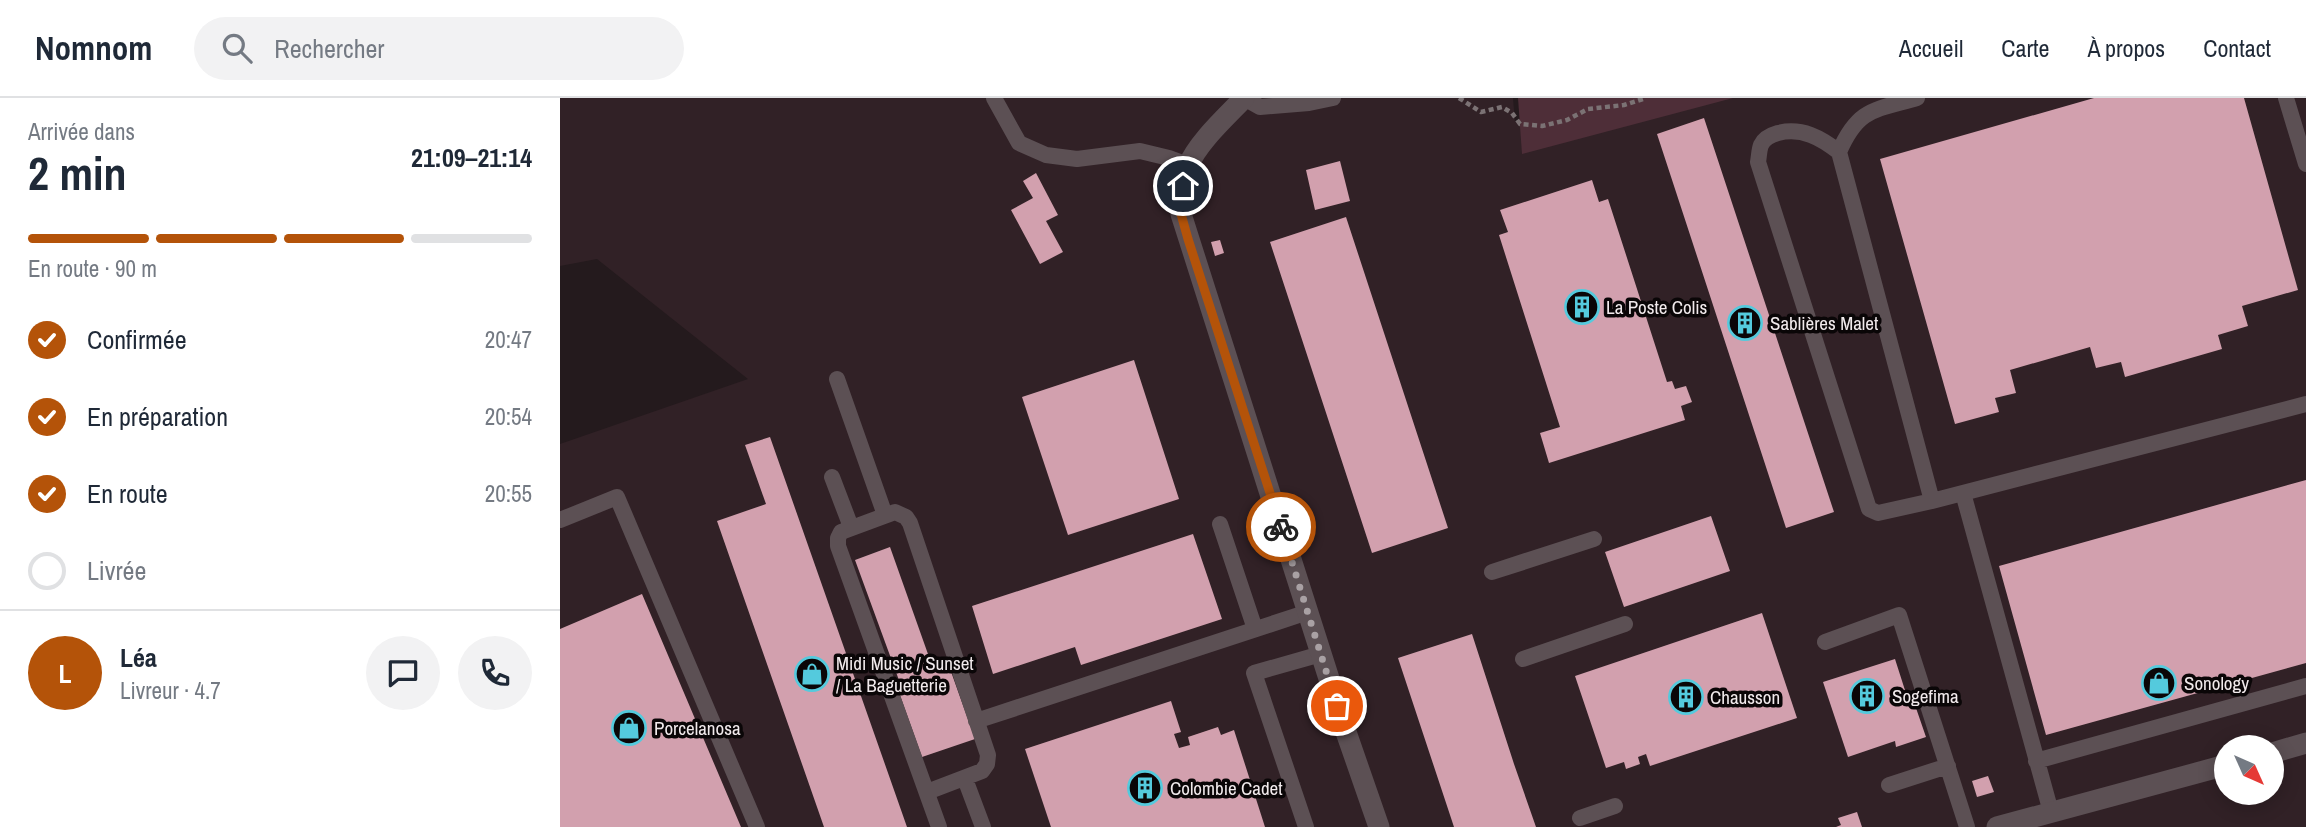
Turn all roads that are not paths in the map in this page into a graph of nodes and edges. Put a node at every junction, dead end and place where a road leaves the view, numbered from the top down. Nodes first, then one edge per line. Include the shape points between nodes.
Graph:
1 (994, 98) edge
2 (1244, 98) edge
3 (1333, 98) edge
4 (1917, 98) edge
5 (2286, 98) edge
6 (1839, 152) junction
7 (2306, 164) edge
8 (1188, 165) junction
9 (837, 379) dead end
10 (2306, 404) edge
11 (832, 477) dead end
12 (1963, 493) junction
13 (1932, 501) junction
14 (885, 515) junction
15 (560, 520) edge
16 (1220, 524) dead end
17 (851, 527) junction
18 (1594, 539) dead end
19 (1492, 572) dead end
20 (1308, 612) junction
21 (1625, 624) dead end
22 (1255, 629) junction
23 (1825, 642) dead end
24 (1321, 654) junction
25 (1523, 659) dead end
26 (2306, 686) edge
27 (976, 721) junction
28 (2306, 743) edge
29 (2284, 749) edge
30 (2036, 761) junction
31 (1948, 766) junction
32 (2214, 768) edge
33 (965, 779) junction
34 (1889, 785) dead end
35 (927, 792) junction
36 (1615, 806) dead end
37 (2051, 812) junction
38 (1580, 818) dead end
39 (757, 827) edge
40 (939, 827) edge
41 (983, 827) edge
42 (1306, 827) edge
43 (1379, 827) edge
44 (1967, 827) edge
45 (1997, 827) edge

1 - 8 lane via 1019,143 1046,155 1077,159 1140,151
2 - 3 lane via 1260,107
2 - 8 street
4 - 6 lane via 1860,117
5 - 7 lane
6 - 13 lane
6 - 13 lane via 1802,131 1783,132 1768,136 1758,162 1869,509 1878,513
8 - 20 street via 1181,214
9 - 14 lane
10 - 12 lane
11 - 17 lane
12 - 13 lane
12 - 30 lane
14 - 17 lane
14 - 27 lane via 900,513 910,523
15 - 39 lane via 617,497
16 - 22 lane
17 - 35 lane via 841,532 838,547
18 - 19 lane
20 - 22 lane
20 - 24 street
21 - 25 lane
22 - 27 lane
23 - 31 lane via 1899,615
24 - 42 lane via 1254,673
24 - 43 street
26 - 30 lane
27 - 33 lane via 987,764
28 - 29 street
30 - 37 lane
31 - 34 lane
31 - 44 lane
32 - 37 street
33 - 35 lane
33 - 41 lane
35 - 40 lane
36 - 38 lane
37 - 45 street

